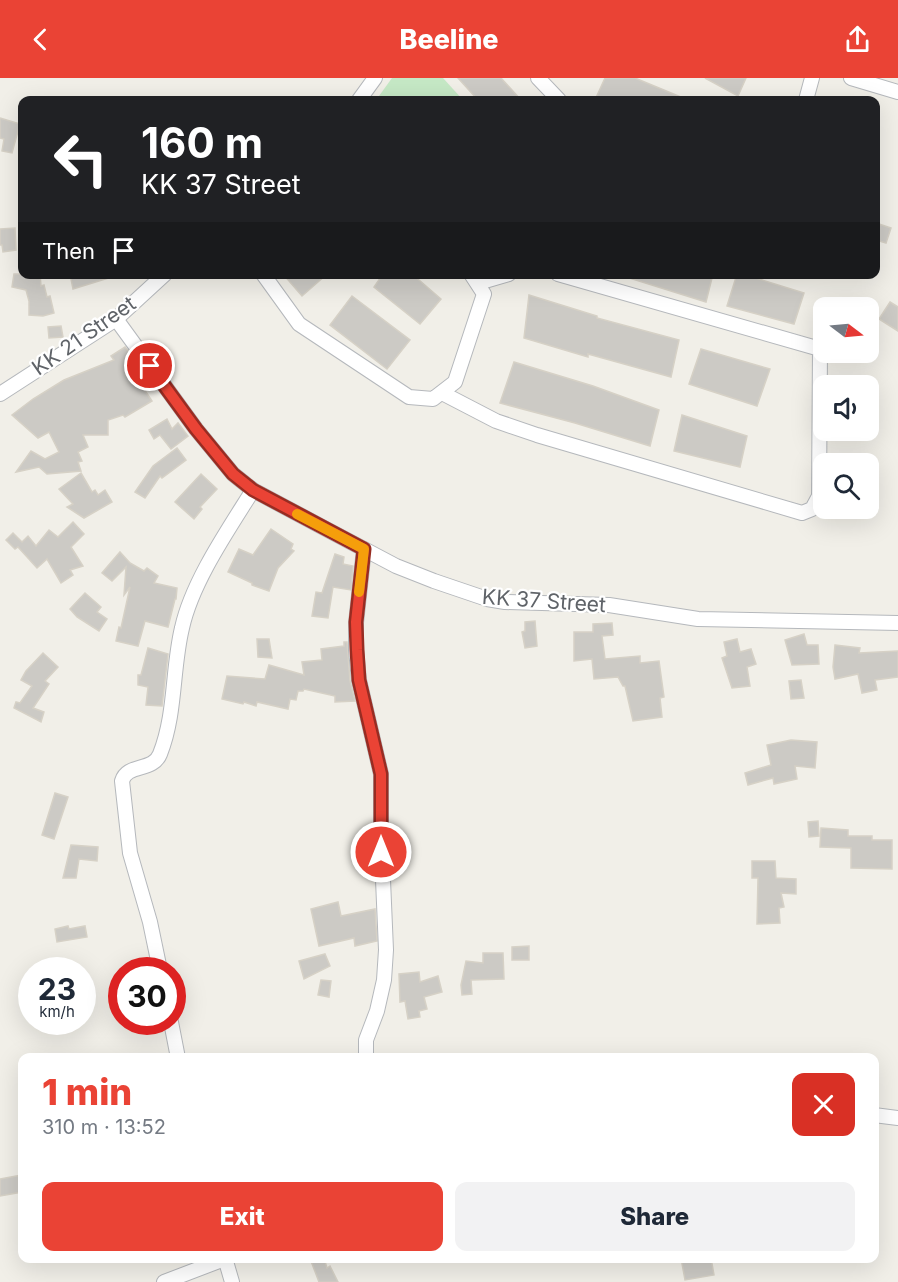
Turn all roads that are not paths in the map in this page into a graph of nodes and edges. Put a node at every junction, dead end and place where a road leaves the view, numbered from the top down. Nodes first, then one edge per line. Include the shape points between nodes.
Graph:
1 (375, 78) edge
2 (538, 78) edge
3 (812, 78) edge
4 (851, 78) edge
5 (898, 92) edge
6 (362, 96) edge
7 (555, 96) edge
8 (807, 96) edge
9 (160, 279) edge
10 (266, 279) edge
11 (475, 279) edge
12 (575, 279) edge
13 (116, 319) junction
14 (442, 393) junction
15 (0, 394) edge
16 (253, 490) junction
17 (364, 549) junction
18 (898, 623) edge
19 (157, 957) edge
20 (174, 1035) edge
21 (177, 1053) edge
22 (366, 1053) edge
23 (879, 1116) edge
24 (898, 1118) edge
25 (215, 1263) edge
26 (227, 1263) edge
27 (164, 1282) edge
28 (232, 1282) edge

1 - 6 street
2 - 7 street
3 - 8 street
4 - 5 street
9 - 13 street, KK 21 Street
10 - 14 street via 299,324 409,398 433,399
11 - 14 street via 484,294 455,382
12 - 14 street via 820,349 819,496 812,509 802,513 537,435 496,421
13 - 15 street, KK 21 Street
13 - 16 street, KK 37 Street via 220,460
16 - 17 street, KK 37 Street
16 - 19 street via 220,543 182,625 160,755 151,764 128,771 122,781 130,853
17 - 18 street, KK 37 Street via 396,566 505,602 609,605 698,619
17 - 22 street via 357,650 359,680 381,774 386,950 384,980 366,1040
20 - 21 street
23 - 24 street
25 - 27 street
26 - 28 street

